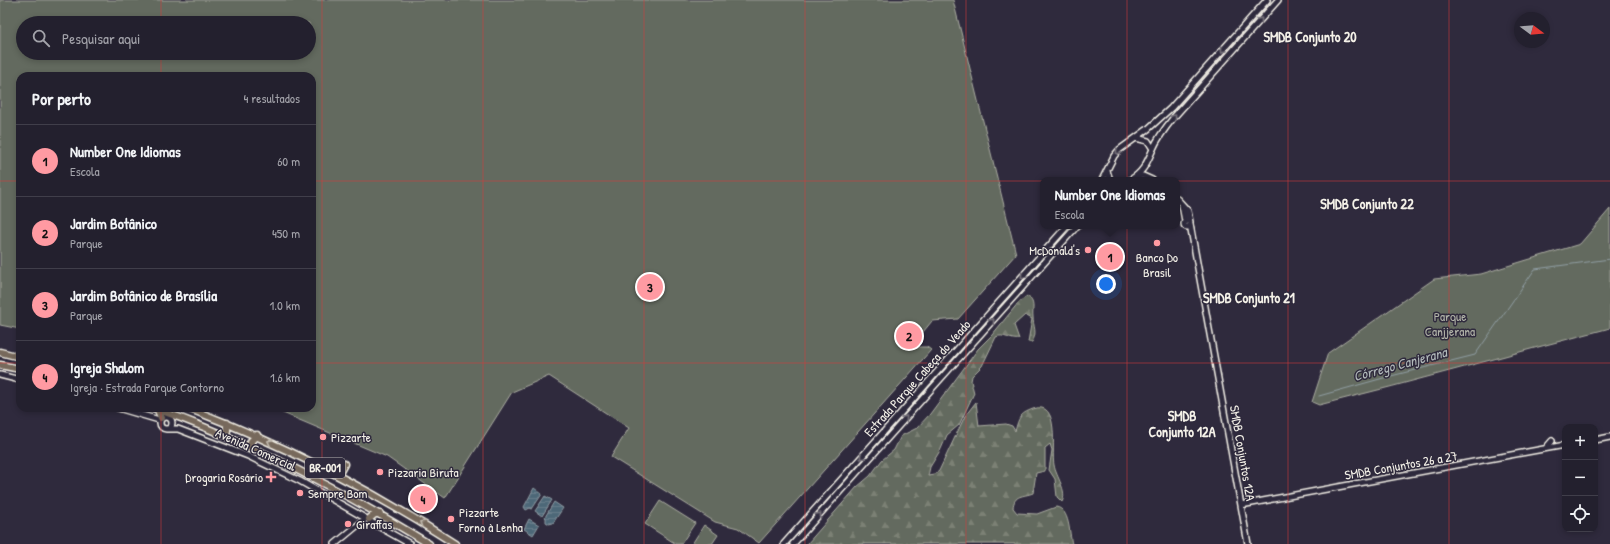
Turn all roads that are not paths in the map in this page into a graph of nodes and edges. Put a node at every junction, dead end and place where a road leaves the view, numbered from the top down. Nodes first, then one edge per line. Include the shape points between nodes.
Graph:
1 (1267, 0) edge
2 (1278, 0) edge
3 (1136, 138) junction
4 (1153, 149) junction
5 (1146, 165) junction
6 (1107, 171) junction
7 (1104, 177) edge
8 (1109, 177) edge
9 (1134, 177) edge
10 (1149, 177) edge
11 (1180, 203) edge
12 (1065, 229) edge
13 (1074, 229) edge
14 (0, 352) edge
15 (16, 356) edge
16 (0, 365) edge
17 (16, 368) edge
18 (0, 375) edge
19 (16, 379) edge
20 (130, 412) edge
21 (157, 412) edge
22 (164, 412) edge
23 (198, 412) edge
24 (180, 418) junction
25 (160, 421) junction
26 (227, 423) junction
27 (171, 425) junction
28 (221, 434) junction
29 (257, 435) junction
30 (1610, 437) edge
31 (1598, 439) edge
32 (1552, 441) dead end
33 (1562, 445) edge
34 (251, 447) junction
35 (1546, 448) junction
36 (344, 464) dead end
37 (304, 474) junction
38 (338, 475) junction
39 (300, 481) junction
40 (1241, 505) junction
41 (370, 508) junction
42 (380, 514) junction
43 (366, 520) junction
44 (790, 537) junction
45 (785, 543) edge
46 (794, 543) edge
47 (335, 544) edge
48 (410, 544) edge
49 (429, 544) edge
50 (455, 544) edge
51 (1248, 544) edge

1 -> 3 main road via 1171,108
4 -> 2 main road via 1174,117
3 - 4 main road via 1148,141
3 -> 6 main road via 1125,144 1114,156
4 - 5 main road
5 - 9 main road
5 - 10 main road
6 - 7 main road
6 - 8 main road
11 - 40 main road, SMDB Conjuntos 12A via 1193,237
12 -> 44 main road, Estrada Parque Cabeça do Veado
46 -> 13 main road, Estrada Parque Cabeça do Veado
14 - 15 highway
16 - 17 highway
18 - 19 main road
20 - 25 main road, Avenida Comercial
21 - 25 highway
22 - 24 highway, BR-001
23 - 26 highway, BR-001
24 - 27 highway
24 - 28 highway, BR-001
25 - 27 main road, Avenida Comercial via 162,427
25 - 27 main road, Avenida Comercial via 168,418
26 - 28 highway via 227,431
26 - 29 highway, BR-001
27 - 39 main road, Avenida Comercial via 248,456
28 - 34 highway, BR-001
29 - 34 highway via 251,441
38 -> 29 highway, BR-001
30 - 31 main road
32 - 35 main road
33 - 35 main road, SMDB Conjuntos 26 a 27
34 - 37 highway, BR-001
35 - 40 main road, SMDB Conjuntos 26 a 27
36 - 38 highway
37 - 39 highway
37 - 41 highway, BR-001
50 -> 38 highway, BR-001
39 - 43 main road, Avenida Comercial
40 - 51 main road, SMDB Conjuntos 12A
41 - 42 highway, BR-001
41 - 43 highway
42 - 43 highway
42 - 49 highway, BR-001
43 - 47 main road
43 - 48 main road, Avenida Comercial
44 - 45 main road, Estrada Parque Cabeça do Veado
44 - 46 main road

